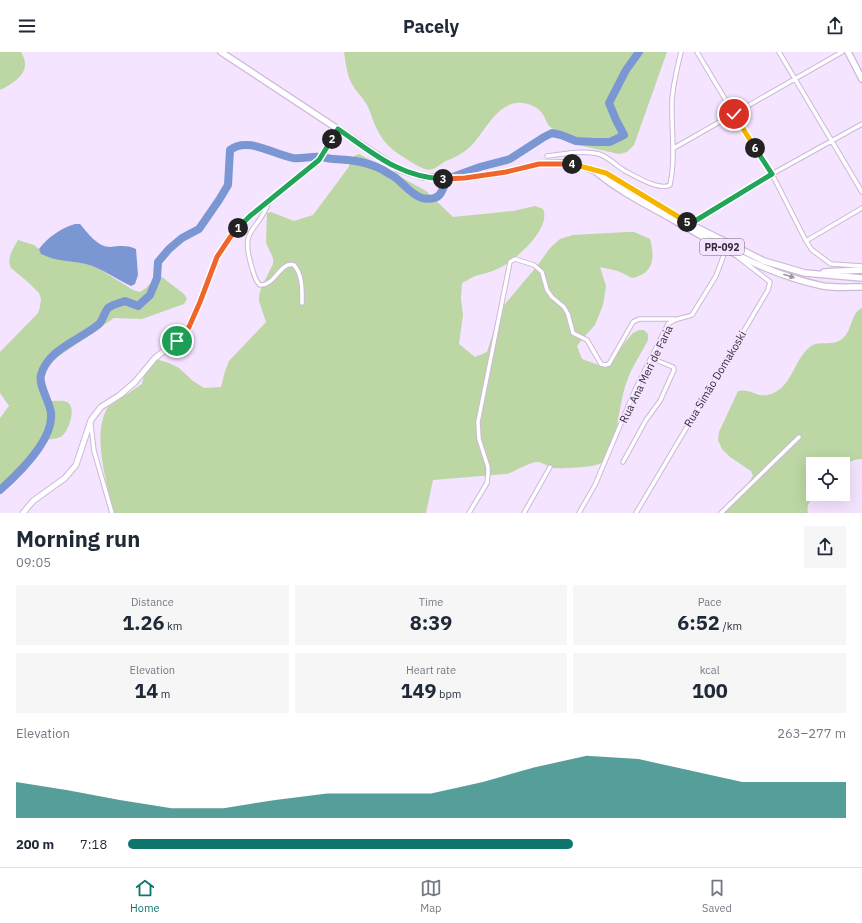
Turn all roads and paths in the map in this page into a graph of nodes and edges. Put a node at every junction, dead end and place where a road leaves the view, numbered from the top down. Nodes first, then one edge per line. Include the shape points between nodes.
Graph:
1 (221, 52) edge
2 (682, 52) edge
3 (698, 52) edge
4 (779, 52) edge
5 (842, 52) edge
6 (848, 52) edge
7 (862, 78) edge
8 (794, 80) junction
9 (734, 114) junction
10 (862, 124) edge
11 (338, 129) junction
12 (832, 141) junction
13 (674, 148) junction
14 (547, 156) dead end
15 (595, 171) junction
16 (772, 174) junction
17 (862, 192) edge
18 (269, 201) junction
19 (862, 208) edge
20 (690, 224) junction
21 (806, 241) junction
22 (726, 249) junction
23 (736, 254) junction
24 (862, 266) edge
25 (862, 270) edge
26 (816, 274) junction
27 (862, 278) edge
28 (862, 287) edge
29 (302, 303) dead end
30 (675, 318) junction
31 (651, 358) junction
32 (91, 420) junction
33 (799, 437) dead end
34 (623, 462) dead end
35 (550, 467) dead end
36 (580, 511) edge
37 (638, 512) edge
38 (23, 513) edge
39 (112, 513) edge
40 (469, 513) edge
41 (524, 513) edge
42 (586, 513) edge
43 (721, 513) edge

1 - 11 main road, PR-092
2 - 13 street via 672,100
3 - 9 street
4 - 8 street
5 - 8 street
6 - 7 main road
8 - 9 street
8 - 12 street
9 - 13 street
9 - 16 street
10 - 12 street
11 - 15 main road, PR-092 via 400,170 423,177 465,178 539,164 560,163 575,164
11 - 18 street via 319,160
12 - 16 street
12 - 17 street
13 - 14 street via 670,185 666,187 658,186 624,170 600,154 570,153
15 - 20 main road, PR-092 via 606,173
15 - 22 main road, PR-092 via 636,199
16 - 20 street
16 - 21 street
18 - 29 street via 247,239 248,258 257,283 263,285 271,281 285,266 294,265 301,280
18 - 32 street via 231,236 217,257 189,327 177,341 155,358 135,382 101,407
19 - 21 street
20 - 26 main road, PR-092 via 764,261
21 - 24 street via 812,250 831,264
22 - 23 main road, PR-092
22 - 30 street, Rua Ana Meri de Faria via 716,276 692,314
23 -> 28 main road, PR-092 via 788,277 823,286
23 - 37 street, Rua Simão Domakoski via 770,282 768,290
25 - 26 main road
26 - 27 main road, PR-092
30 - 31 street, Rua Ana Meri de Faria via 668,324
30 - 40 street via 639,319 633,322 609,364 601,364 587,340 573,333 568,314 547,290 542,272 534,265 515,259 510,262 478,422 479,438 488,467 487,483
31 - 34 street via 673,367 674,370 660,402 646,420
31 - 36 street, Rua Ana Meri de Faria via 595,485
32 - 38 street via 76,465 65,478 33,501
32 - 39 street via 94,451
33 - 43 street
35 - 41 street
36 - 42 street

